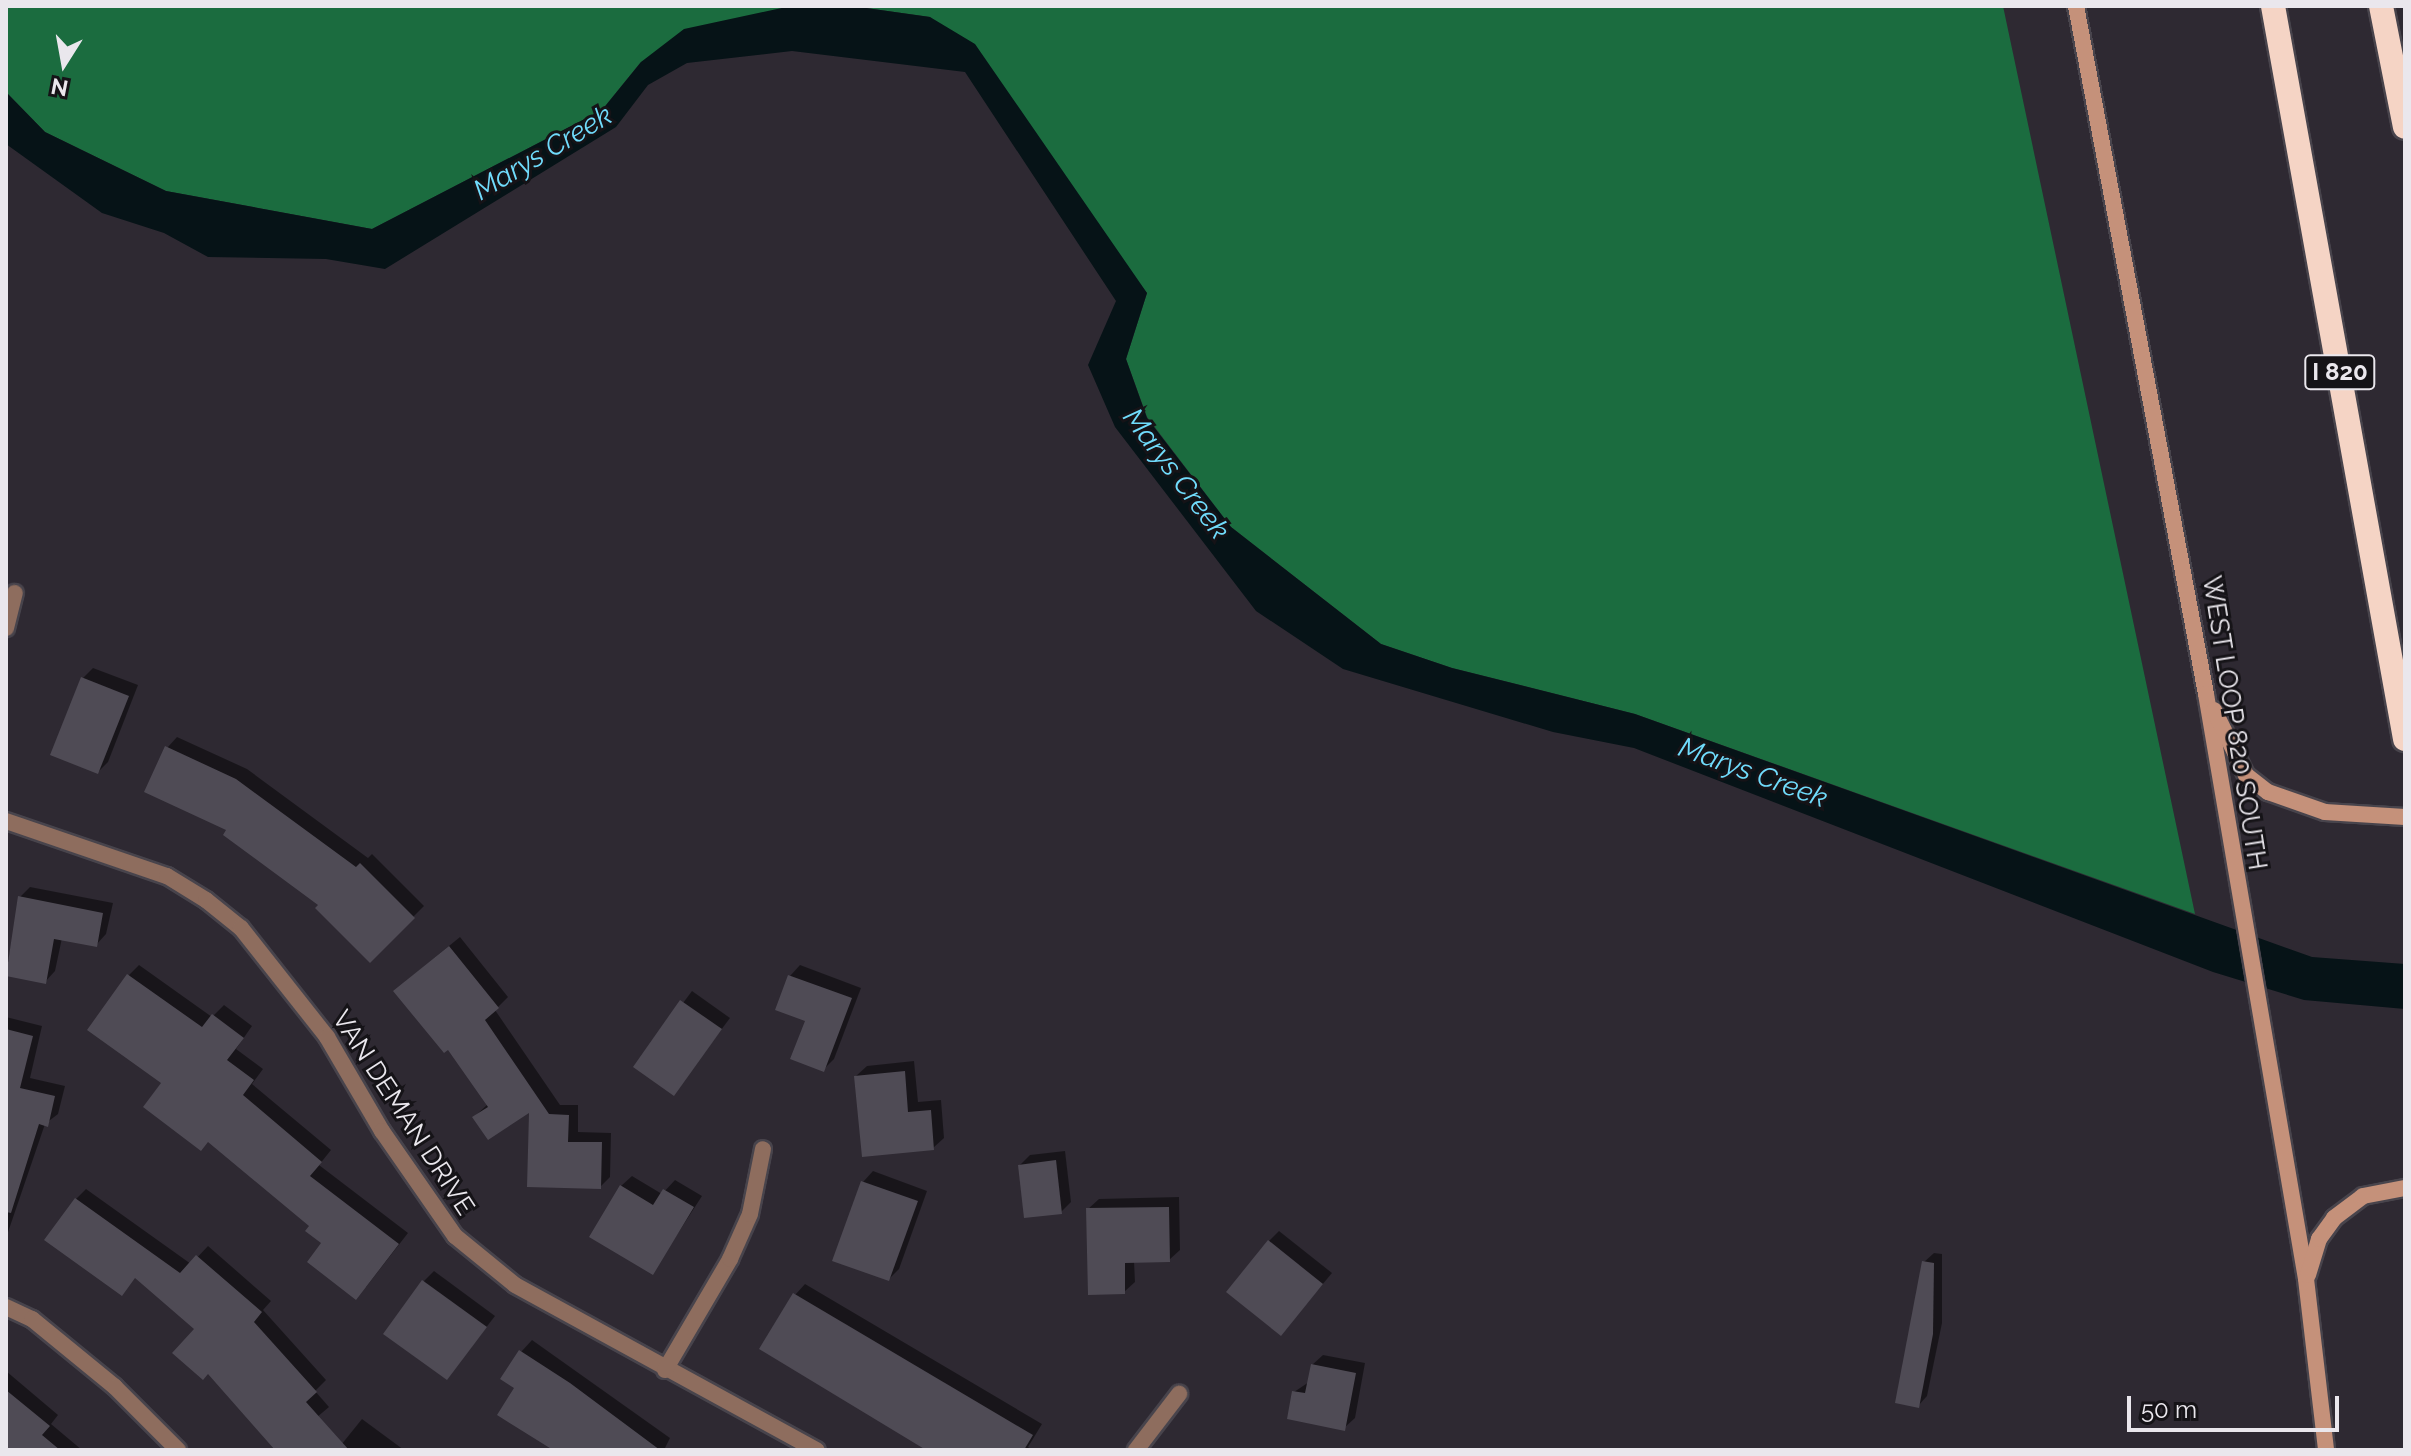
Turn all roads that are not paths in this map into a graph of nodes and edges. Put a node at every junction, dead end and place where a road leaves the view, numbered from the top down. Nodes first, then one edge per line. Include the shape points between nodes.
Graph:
1 (2076, 6) edge
2 (2273, 6) edge
3 (2381, 6) edge
4 (2405, 127) edge
5 (15, 593) dead end
6 (6, 628) edge
7 (2206, 694) junction
8 (2405, 739) edge
9 (2405, 817) edge
10 (6, 821) edge
11 (763, 1149) dead end
12 (2405, 1188) edge
13 (2306, 1279) junction
14 (6, 1307) edge
15 (665, 1370) junction
16 (1179, 1394) dead end
17 (178, 1450) edge
18 (817, 1450) edge
19 (1136, 1450) edge
20 (2326, 1450) edge

1 - 7 main road, WEST LOOP 820 SOUTH
2 - 8 highway, I 820
3 - 4 highway
5 - 6 street
7 - 9 main road via 2246,775 2268,792 2325,812
7 - 13 main road, WEST LOOP 820 SOUTH
10 - 15 street, VAN DEMAN DRIVE via 167,876 241,928 327,1037 390,1144 455,1236 515,1285
11 - 15 street via 750,1214
12 - 13 main road via 2363,1196 2334,1218 2319,1239
13 - 20 main road, WEST LOOP 820 SOUTH
14 - 17 street via 32,1319 115,1387
15 - 18 street, VAN DEMAN DRIVE
16 - 19 street

